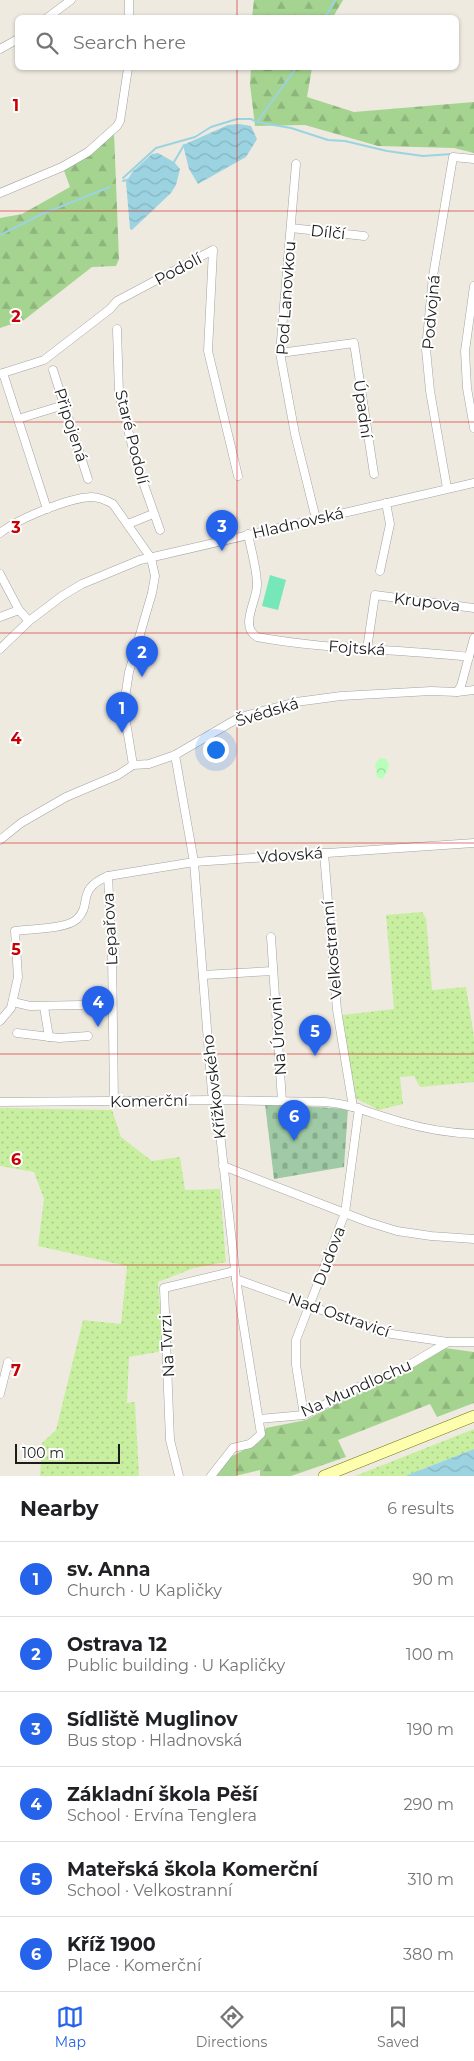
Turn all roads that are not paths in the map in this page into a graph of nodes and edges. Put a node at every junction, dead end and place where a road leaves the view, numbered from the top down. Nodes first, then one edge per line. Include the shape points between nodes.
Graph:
1 (71, 0) edge
2 (129, 0) edge
3 (51, 15) edge
4 (129, 15) edge
5 (15, 41) edge
6 (0, 49) edge
7 (128, 70) edge
8 (474, 159) edge
9 (296, 164) dead end
10 (0, 193) edge
11 (291, 228) junction
12 (364, 236) dead end
13 (474, 286) edge
14 (117, 329) dead end
15 (280, 353) junction
16 (53, 370) dead end
17 (1, 374) edge
18 (64, 405) junction
19 (18, 419) junction
20 (474, 428) edge
21 (374, 474) dead end
22 (238, 476) dead end
23 (88, 480) dead end
24 (474, 484) edge
25 (447, 488) junction
26 (386, 503) junction
27 (47, 509) junction
28 (154, 514) junction
29 (316, 519) junction
30 (128, 524) junction
31 (160, 530) dead end
32 (0, 532) edge
33 (248, 534) junction
34 (151, 558) junction
35 (380, 571) dead end
36 (0, 574) edge
37 (474, 608) edge
38 (19, 610) junction
39 (0, 617) edge
40 (29, 621) junction
41 (474, 638) edge
42 (0, 649) edge
43 (366, 649) junction
44 (469, 657) junction
45 (474, 690) edge
46 (457, 692) junction
47 (175, 755) junction
48 (133, 766) junction
49 (0, 840) edge
50 (474, 843) edge
51 (324, 853) junction
52 (194, 862) junction
53 (108, 876) junction
54 (271, 937) dead end
55 (273, 971) junction
56 (203, 975) junction
57 (13, 1002) junction
58 (82, 1005) dead end
59 (44, 1006) junction
60 (0, 1021) edge
61 (17, 1033) dead end
62 (88, 1036) dead end
63 (49, 1037) junction
64 (214, 1100) junction
65 (282, 1101) junction
66 (0, 1102) edge
67 (114, 1102) junction
68 (356, 1107) junction
69 (474, 1134) edge
70 (223, 1166) junction
71 (345, 1213) junction
72 (474, 1238) edge
73 (236, 1275) junction
74 (310, 1305) junction
75 (448, 1342) junction
76 (474, 1342) edge
77 (8, 1362) dead end
78 (0, 1394) edge
79 (304, 1415) junction
80 (474, 1416) edge
81 (259, 1419) junction
82 (180, 1476) edge
83 (211, 1476) edge
84 (324, 1476) edge

1 - 3 street
2 - 4 street
5 - 6 street
7 - 10 street via 117,126 88,152
8 - 25 street, Podvojná via 453,156 433,276 426,349
9 - 11 street, Pod Lanovkou
11 - 12 street, Dílčí
11 - 15 street, Pod Lanovkou
13 - 20 street via 464,351 466,388
14 - 28 street, Staré Podolí via 119,394 137,466
15 - 21 street, Úpadní via 354,343
15 - 29 street, Pod Lanovkou via 295,434
16 - 18 street, Připojená
17 - 19 street
17 - 22 street, Podolí via 44,360 117,301 214,250 208,351
18 - 19 street
18 - 23 street, Připojená
19 - 27 street
24 - 25 street, Hladnovská
25 - 26 street, Hladnovská
26 - 29 street, Hladnovská
26 - 35 street, Krupova via 390,524
27 - 30 street via 92,497 104,499 113,504
27 - 32 street via 14,522
28 - 30 street
28 - 31 street, Staré Podolí
29 - 33 street, Hladnovská
30 - 34 street
33 - 34 street, Hladnovská
33 - 43 street, Fojtská via 257,583 249,621 250,629 257,637
34 - 40 street, Hladnovská via 82,584
34 - 48 street via 155,576 129,672 124,710
36 - 38 street
37 - 43 street, Krupova via 375,595
38 - 39 street
38 - 40 street
40 - 42 street, Hladnovská
41 - 44 street
43 - 44 street, Fojtská
44 - 46 street
45 - 46 street, Švédská
46 - 47 street, Švédská via 354,695 296,702 235,720
47 - 48 street, Švédská
47 - 52 street, Křížkovského
48 - 49 street, Švédská via 66,797 21,823
50 - 51 street, Vdovská
51 - 52 street, Vdovská
51 - 68 street, Velkostranní via 338,1010
52 - 53 street, Vdovská
52 - 56 street, Křížkovského
53 - 57 street via 95,881 88,890 76,920 66,925 15,931 18,977
53 - 67 street, Lepařova
54 - 55 street, Na Úrovni
55 - 56 street
55 - 65 street, Na Úrovni
56 - 64 street, Křížkovského
57 - 59 street
57 - 60 street
58 - 59 street
59 - 63 street
61 - 63 street
62 - 63 street
64 - 65 street, Komerční
64 - 67 street, Komerční
64 - 70 street, Křížkovského
65 - 68 street, Komerční via 334,1102
66 - 67 street, Komerční
68 - 69 street, Komerční via 435,1130
68 - 71 street, Velkostranní
70 - 71 street
70 - 73 street, Křížkovského
71 - 72 street via 397,1231
71 - 74 street, Dudova
73 - 74 street, Nad Ostravicí
73 - 81 street, Křížkovského
73 - 82 street, Na Tvrzi via 164,1288 170,1440
74 - 75 street, Nad Ostravicí via 386,1333
74 - 79 street, Dudova via 296,1340 295,1352
75 - 76 street, Nad Ostravicí
75 - 79 street, Na Mundlochu via 399,1371
77 - 78 street
79 - 81 street, Na Mundlochu
80 - 84 main road
81 - 83 street via 261,1434 257,1439 233,1448

